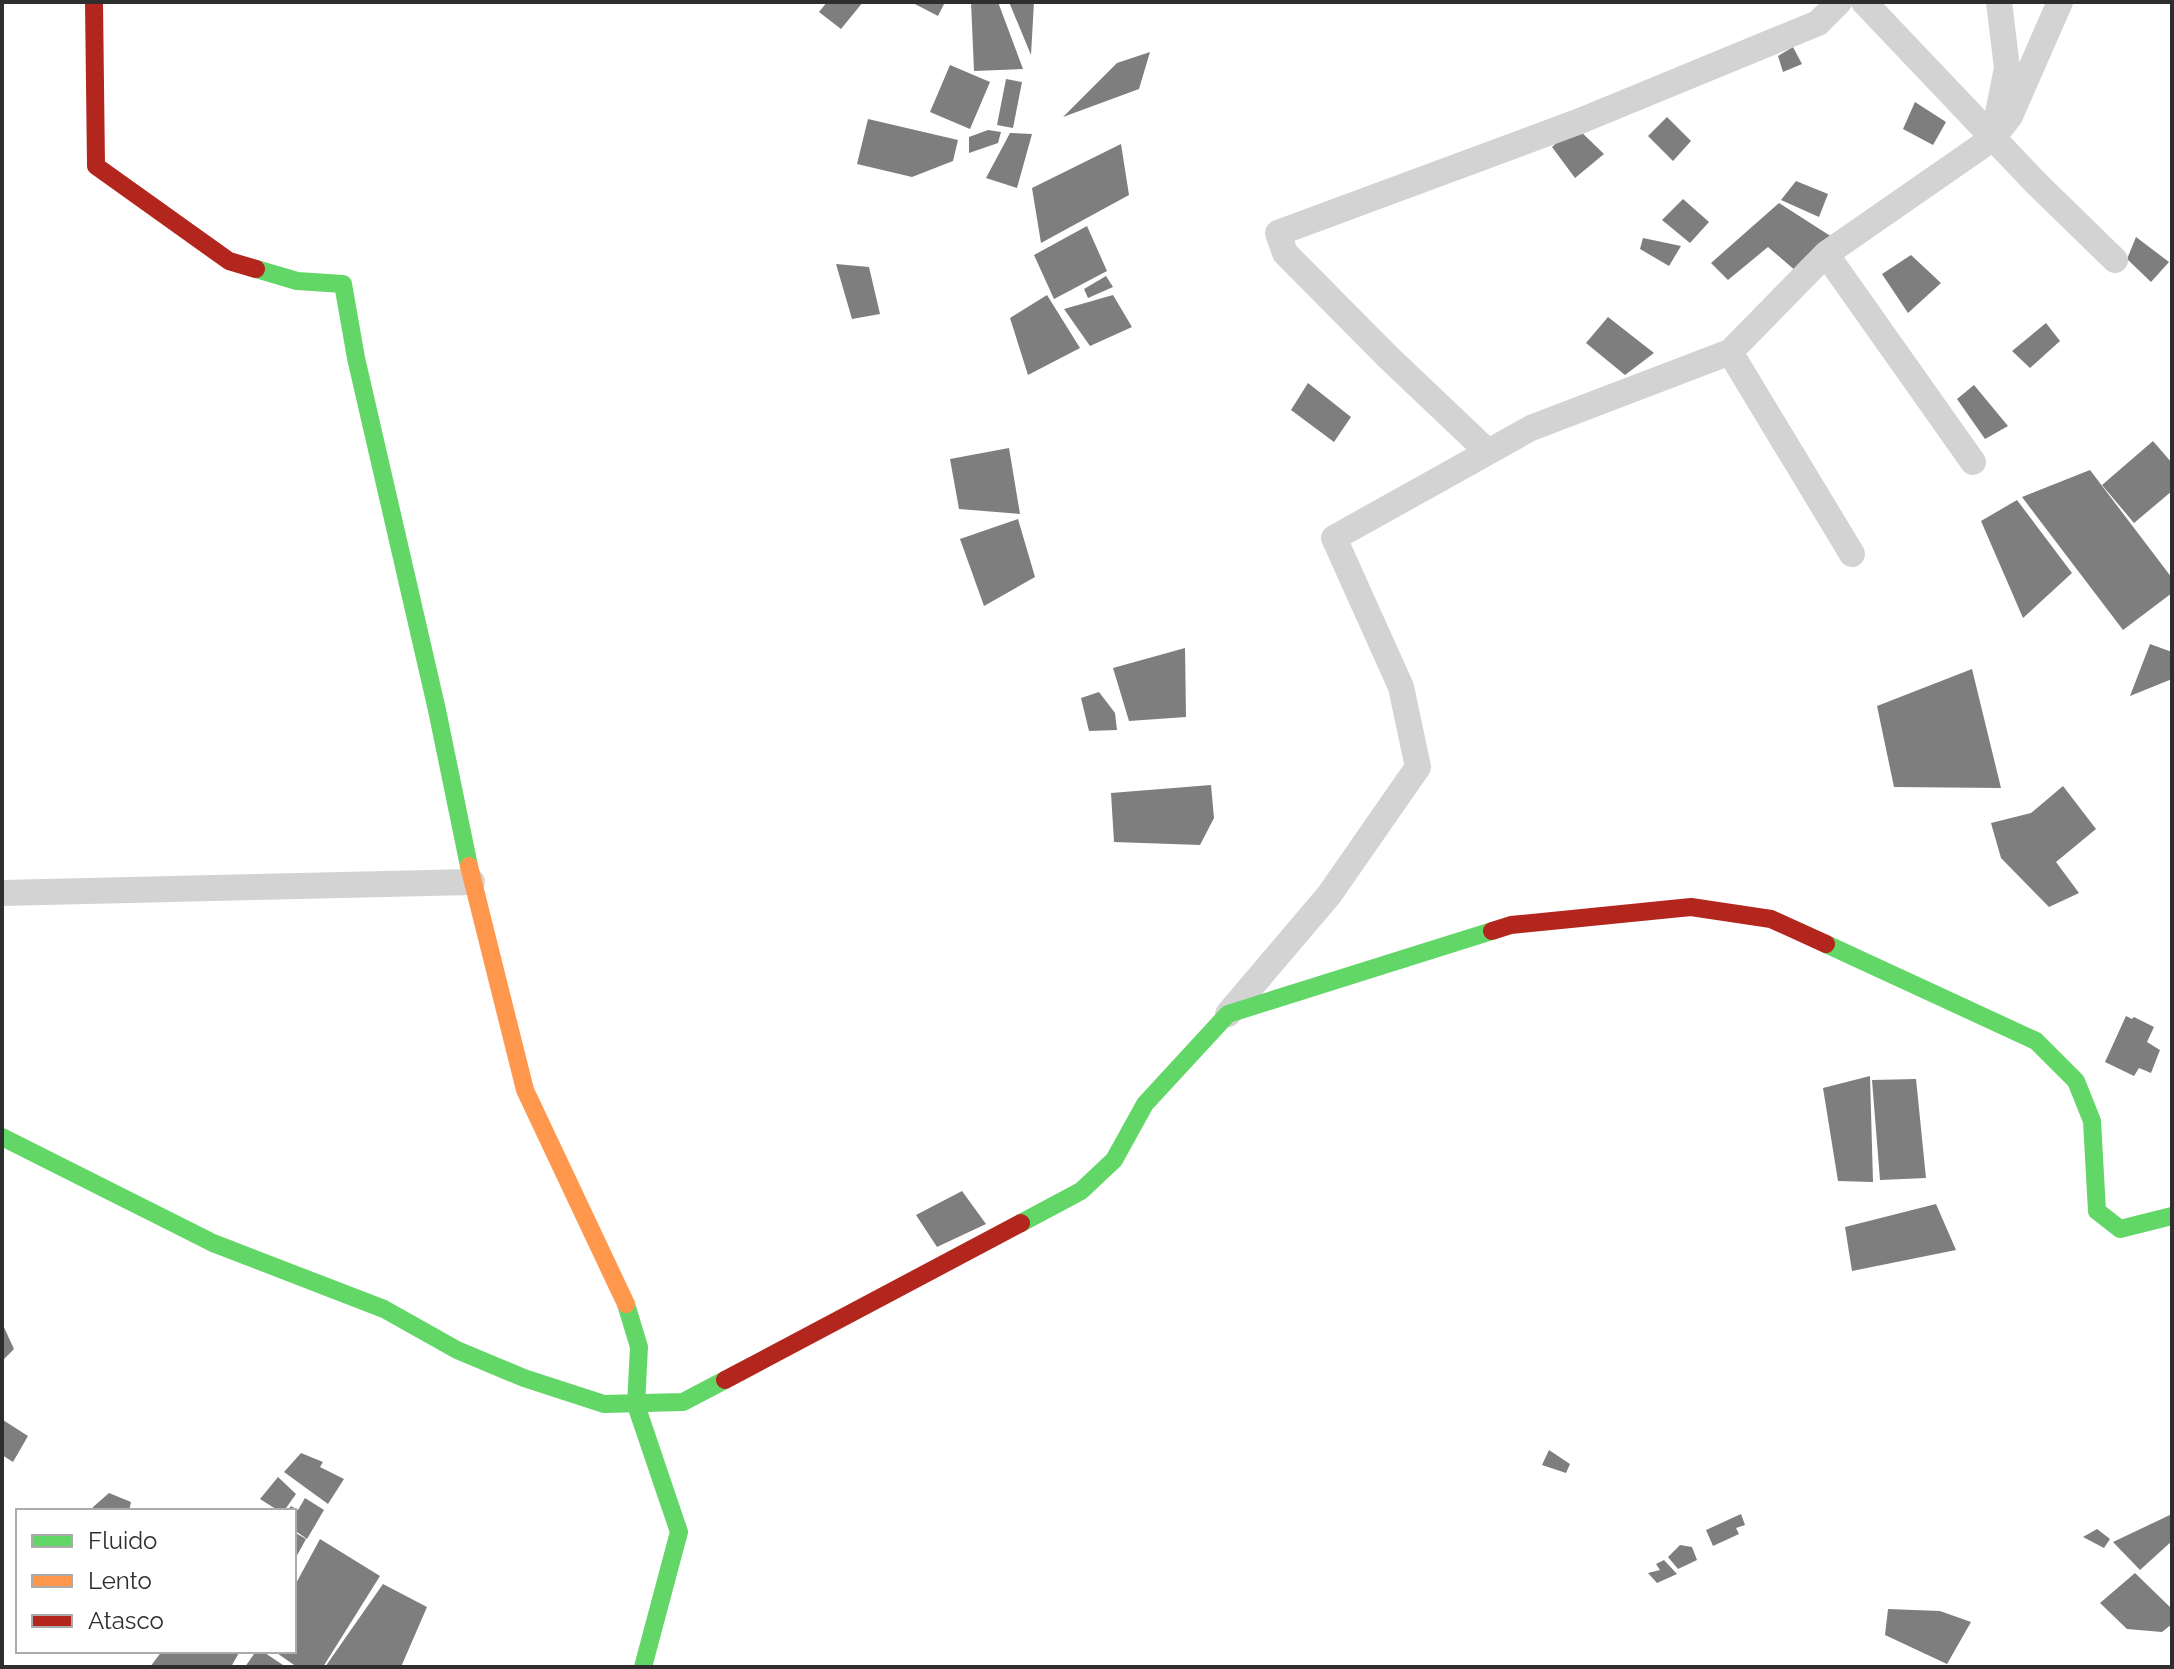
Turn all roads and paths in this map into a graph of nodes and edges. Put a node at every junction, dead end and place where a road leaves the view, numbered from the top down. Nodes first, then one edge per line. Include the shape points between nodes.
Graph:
1 (94, 2) edge
2 (1839, 2) edge
3 (1864, 2) edge
4 (1999, 2) edge
5 (2060, 2) edge
6 (1993, 138) junction
7 (1826, 254) junction
8 (2115, 260) dead end
9 (1730, 352) junction
10 (1488, 452) junction
11 (1973, 462) dead end
12 (1852, 554) dead end
13 (472, 882) junction
14 (2, 893) edge
15 (1228, 1014) junction
16 (2, 1137) edge
17 (2172, 1216) edge
18 (636, 1405) junction
19 (643, 1667) edge

1 - 13 street via 96,166 229,261 297,281 343,284
2 - 10 street via 1818,23 1638,98 1278,233 1285,253
3 - 6 street
4 - 6 street via 2007,68
5 - 6 street via 2010,116
6 - 7 street
6 - 8 street
7 - 9 street
7 - 11 street
9 - 10 street via 1531,428
9 - 12 street
10 - 15 street via 1334,538 1401,687 1418,767 1329,895
13 - 14 street
13 - 18 street via 525,1090 623,1293 639,1347
15 - 17 street via 1511,925 1691,907 1771,919 2036,1041 2076,1081 2092,1121 2097,1211 2120,1229
15 - 18 street via 1145,1104 1114,1160 1081,1191 683,1402
16 - 18 street via 213,1243 384,1309 457,1350 604,1404
18 - 19 street via 679,1532

